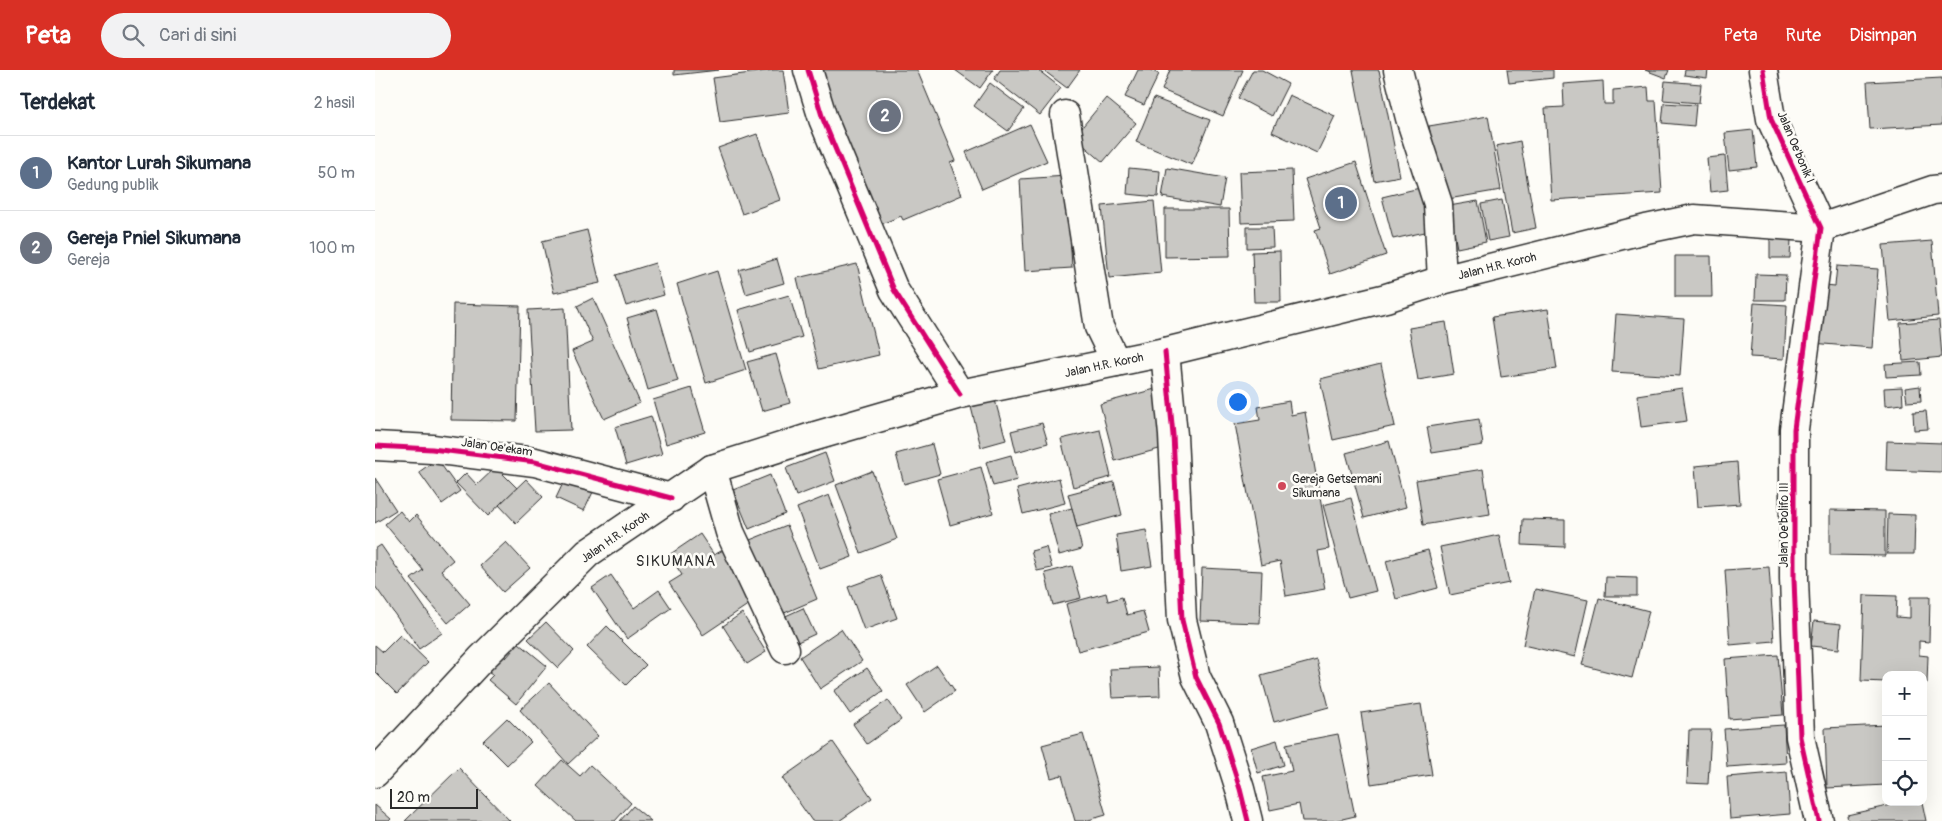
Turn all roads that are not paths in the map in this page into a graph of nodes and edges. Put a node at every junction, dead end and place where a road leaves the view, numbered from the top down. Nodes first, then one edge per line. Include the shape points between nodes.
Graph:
1 (808, 70) edge
2 (1398, 70) edge
3 (1763, 70) edge
4 (1065, 115) dead end
5 (1942, 189) edge
6 (1821, 228) junction
7 (1442, 280) junction
8 (1165, 352) junction
9 (1116, 362) junction
10 (960, 394) junction
11 (375, 446) edge
12 (712, 469) junction
13 (671, 498) junction
14 (785, 649) dead end
15 (375, 773) edge
16 (1249, 821) edge
17 (1819, 821) edge

1 - 10 street via 823,119 894,290
2 - 7 street via 1438,204
3 - 6 street, Jalan Oe'bonik I via 1771,119
4 - 9 street via 1099,327
5 - 6 street, Jalan H.R. Koroh
6 - 7 street, Jalan H.R. Koroh via 1694,219
6 - 17 street, Jalan Oe'bolifo III via 1794,429 1794,579 1800,737
7 - 8 street, Jalan H.R. Koroh via 1386,298
8 - 9 street, Jalan H.R. Koroh
8 - 16 street via 1173,435 1182,620 1196,677 1219,723
9 - 10 street, Jalan H.R. Koroh
10 - 12 street, Jalan H.R. Koroh via 812,436
11 - 13 street, Jalan Oe'ekam via 432,449 535,462
12 - 13 street, Jalan H.R. Koroh
12 - 14 street via 730,532
13 - 15 street, Jalan H.R. Koroh via 588,553 481,659

